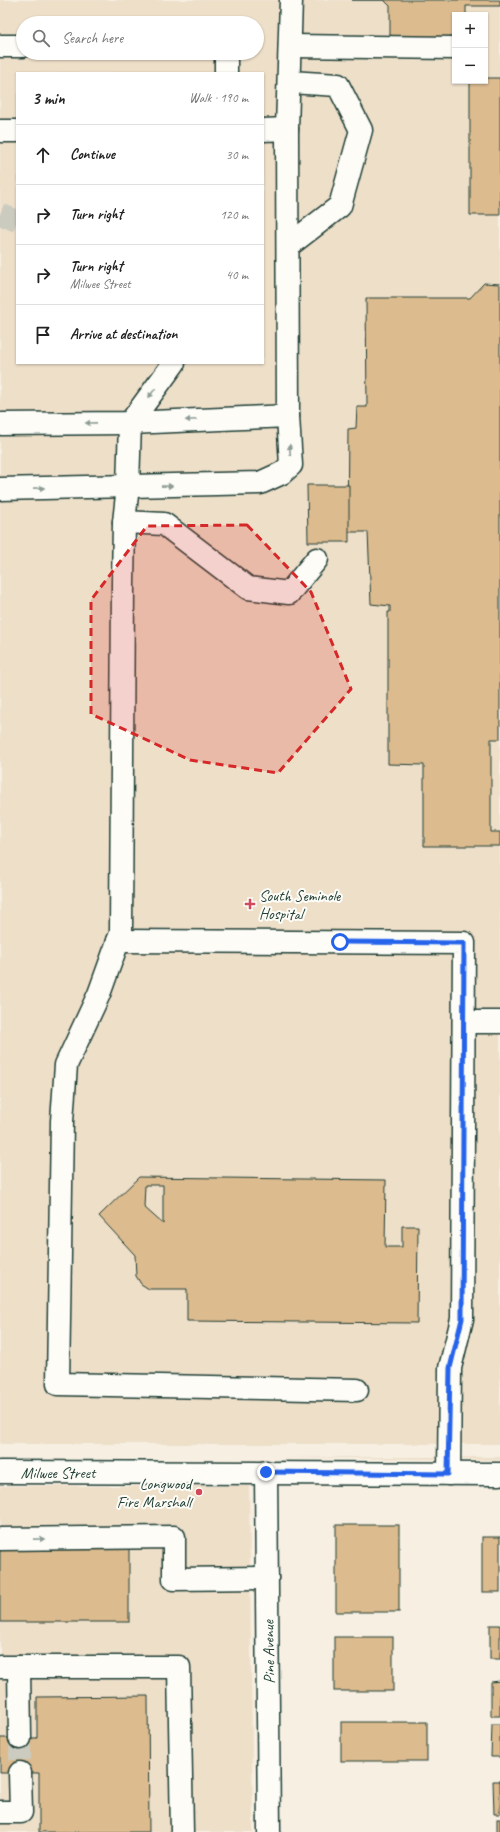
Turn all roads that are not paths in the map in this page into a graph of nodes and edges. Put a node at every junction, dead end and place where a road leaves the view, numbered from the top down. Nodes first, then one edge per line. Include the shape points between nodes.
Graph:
1 (290, 0) edge
2 (0, 46) edge
3 (16, 46) edge
4 (290, 46) junction
5 (452, 48) edge
6 (226, 60) edge
7 (226, 72) edge
8 (290, 82) junction
9 (264, 130) edge
10 (287, 130) junction
11 (0, 131) edge
12 (16, 131) edge
13 (288, 246) junction
14 (173, 364) edge
15 (288, 416) junction
16 (130, 423) junction
17 (0, 424) edge
18 (128, 486) junction
19 (0, 489) edge
20 (124, 522) junction
21 (317, 559) dead end
22 (118, 941) junction
23 (464, 1022) junction
24 (500, 1022) edge
25 (358, 1390) dead end
26 (0, 1472) edge
27 (266, 1472) junction
28 (448, 1474) junction
29 (500, 1474) edge
30 (0, 1539) edge
31 (267, 1578) junction
32 (10, 1667) edge
33 (20, 1738) tunnel mouth
34 (20, 1773) tunnel mouth
35 (0, 1812) edge
36 (182, 1832) edge
37 (269, 1832) edge

1 - 4 street
2 - 3 street
4 - 5 street
4 - 8 street
6 - 7 street
8 - 10 street
8 - 13 street via 338,85 361,130 340,206
9 - 10 street
10 - 13 street
11 - 12 street
13 - 15 street
14 -> 16 street
15 -> 16 street
18 -> 15 street via 260,483 282,473 290,465
16 -> 17 street
16 - 18 street
19 -> 18 street
18 - 20 street
20 - 21 street via 164,524 248,588 289,593
20 - 22 street via 121,933
22 - 23 street via 464,943
22 - 25 street via 98,994 66,1065 62,1120 58,1384
23 - 24 street
23 - 28 street via 462,1319 450,1368
26 - 27 street, Milwee Street
27 - 28 street, Milwee Street
27 - 31 street, Pine Avenue
28 - 29 street, Milwee Street
30 -> 31 street via 174,1537 174,1579
31 - 37 street, Pine Avenue
32 - 33 street
32 - 36 street via 179,1667
34 - 35 street via 21,1812

